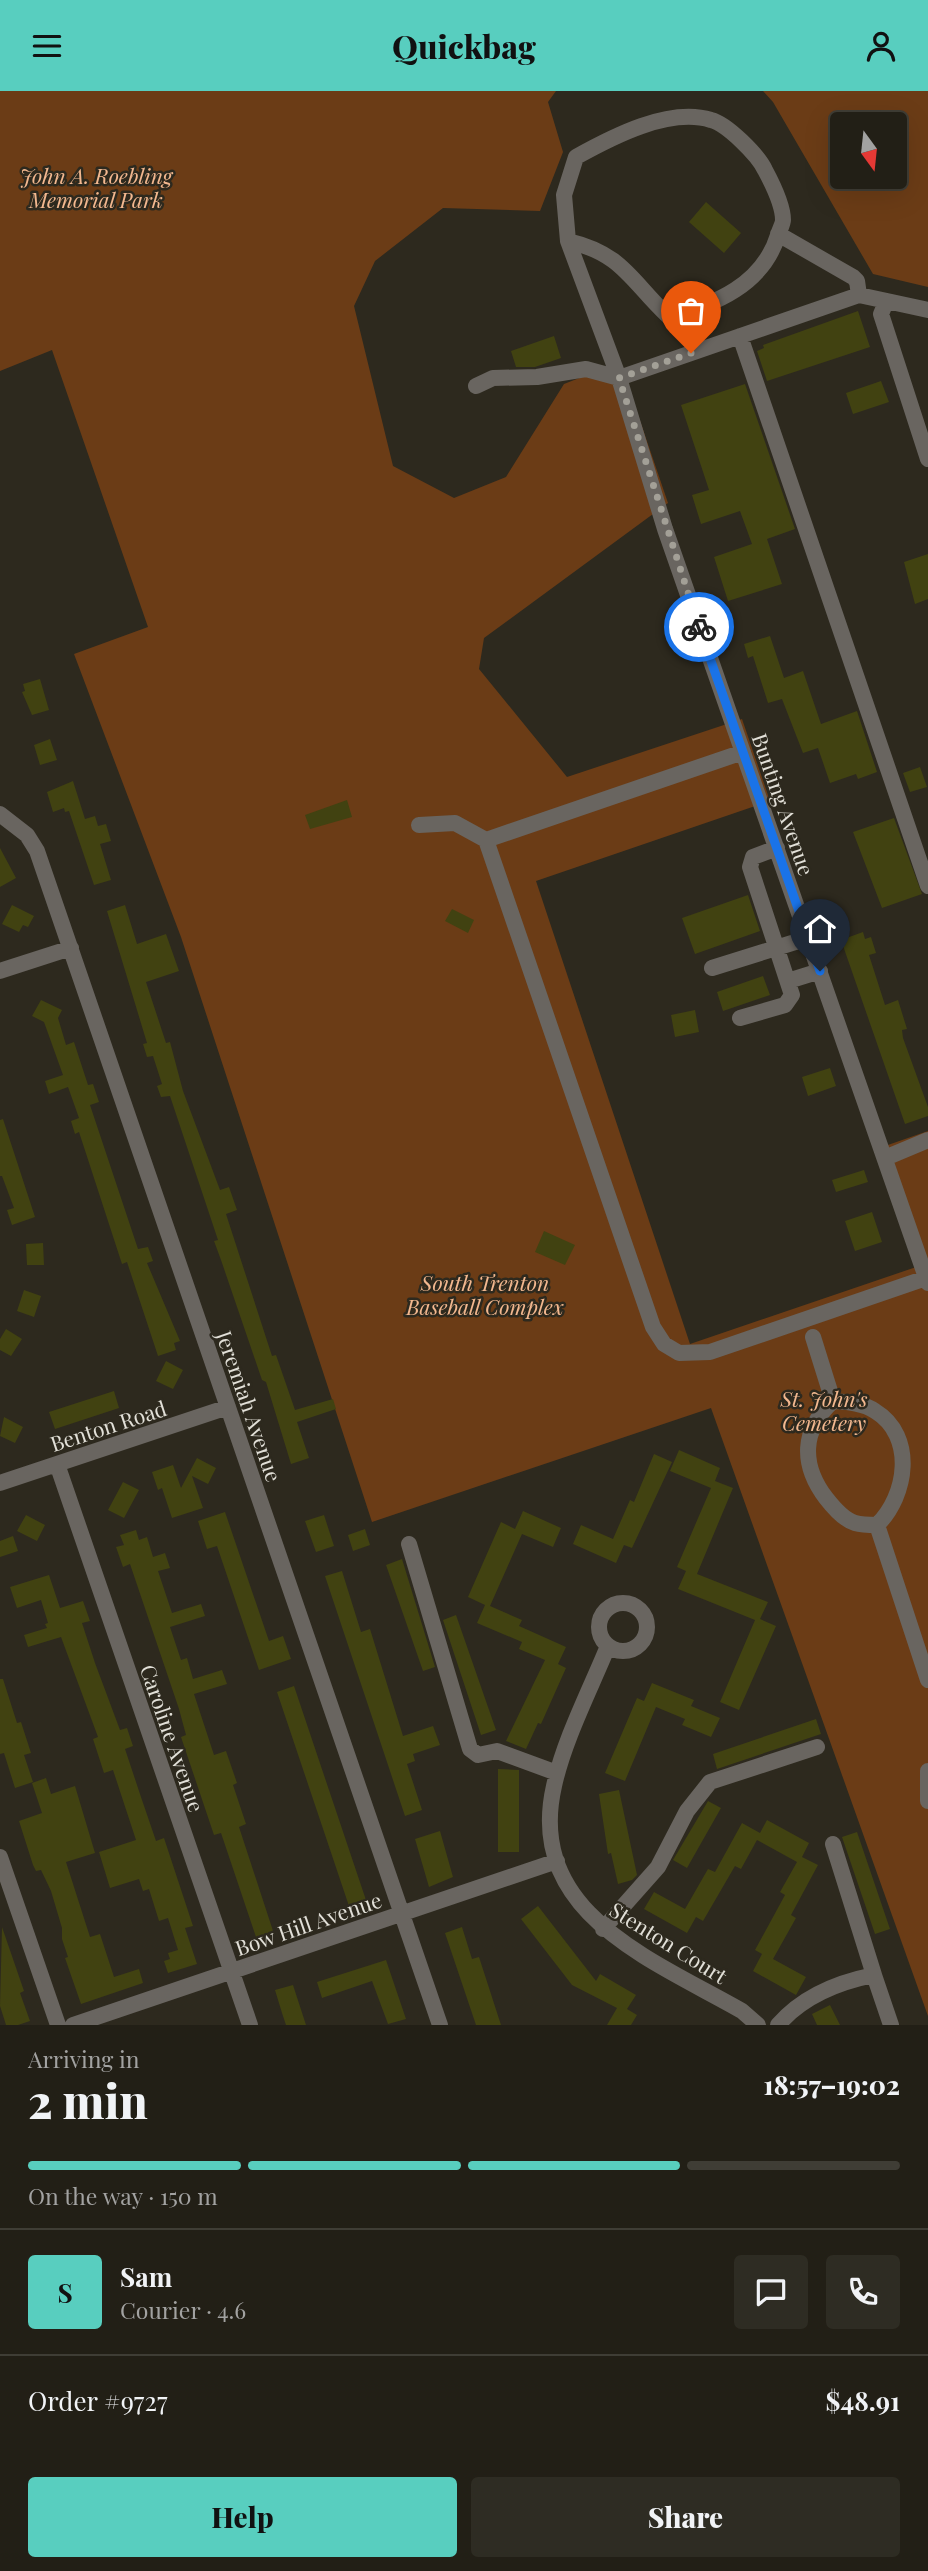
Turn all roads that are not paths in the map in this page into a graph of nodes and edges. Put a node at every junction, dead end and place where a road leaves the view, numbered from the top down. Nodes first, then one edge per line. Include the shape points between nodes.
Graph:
1 (778, 234) junction
2 (568, 241) junction
3 (859, 295) junction
4 (886, 302) junction
5 (928, 310) edge
6 (740, 336) junction
7 (619, 378) junction
8 (476, 386) dead end
9 (928, 459) edge
10 (743, 752) junction
11 (0, 814) edge
12 (419, 825) dead end
13 (486, 841) junction
14 (777, 848) junction
15 (928, 887) edge
16 (808, 938) junction
17 (71, 948) junction
18 (777, 948) junction
19 (712, 968) dead end
20 (0, 971) edge
21 (820, 971) junction
22 (788, 981) junction
23 (740, 1018) dead end
24 (928, 1140) edge
25 (885, 1158) junction
26 (927, 1280) edge
27 (813, 1337) dead end
28 (833, 1401) junction
29 (228, 1406) junction
30 (57, 1464) junction
31 (0, 1483) edge
32 (877, 1525) junction
33 (409, 1544) dead end
34 (608, 1646) dead end
35 (928, 1680) edge
36 (817, 1747) dead end
37 (928, 1771) edge
38 (557, 1773) junction
39 (928, 1801) edge
40 (833, 1844) dead end
41 (0, 1857) edge
42 (557, 1861) junction
43 (402, 1914) junction
44 (603, 1929) junction
45 (231, 1972) junction
46 (874, 1975) junction
47 (58, 2025) edge
48 (74, 2025) edge
49 (250, 2025) edge
50 (440, 2025) edge
51 (758, 2025) edge
52 (778, 2025) edge
53 (891, 2025) edge

1 - 2 street via 772,257 736,291 699,309 668,316 622,265 596,248
1 - 2 street via 783,220 758,156 714,120 686,117 621,132 576,157 564,195
1 - 3 street via 853,277
2 - 7 street, Bunting Avenue
3 - 4 street
3 - 6 street
4 - 5 street
4 - 9 street via 881,314
6 - 7 street
6 - 15 street
7 - 8 street via 586,369 493,378
7 - 10 street, Bunting Avenue via 665,529
10 - 13 street
10 - 14 street, Bunting Avenue
11 - 17 street, Jeremiah Avenue via 27,835 37,851
12 - 13 street via 455,823
13 - 26 street via 619,1232 653,1327 664,1344 679,1353 710,1352
14 - 16 street, Bunting Avenue
14 - 18 street via 753,857 750,867
16 - 18 street
16 - 21 street, Bunting Avenue
17 - 20 street
17 - 29 street, Jeremiah Avenue
18 - 19 street
18 - 22 street
21 - 22 street
21 - 25 street, Bunting Avenue
22 - 23 street via 790,1001
24 - 25 street
25 - 26 street, Bunting Avenue
27 - 28 street
28 - 32 street via 810,1428 806,1451 814,1482 853,1523
28 - 32 street via 874,1409 889,1423 900,1446 903,1472 898,1499
29 - 30 street, Benton Road
29 - 43 street, Jeremiah Avenue
30 - 31 street, Benton Road
30 - 45 street, Caroline Avenue
32 - 35 street
33 - 38 street via 470,1749 478,1755 497,1751
34 - 38 street, Stenton Court
36 - 44 street via 710,1782 687,1811 658,1867
37 - 39 street
38 - 42 street, Stenton Court via 550,1813
40 - 46 street
41 - 47 street
42 - 43 street, Bow Hill Avenue
42 - 44 street, Stenton Court via 578,1903
43 - 45 street, Bow Hill Avenue
43 - 50 street, Jeremiah Avenue
44 - 51 street, Stenton Court
45 - 48 street, Bow Hill Avenue
45 - 49 street, Caroline Avenue
46 - 52 street via 824,1991 795,2008
46 - 53 street

